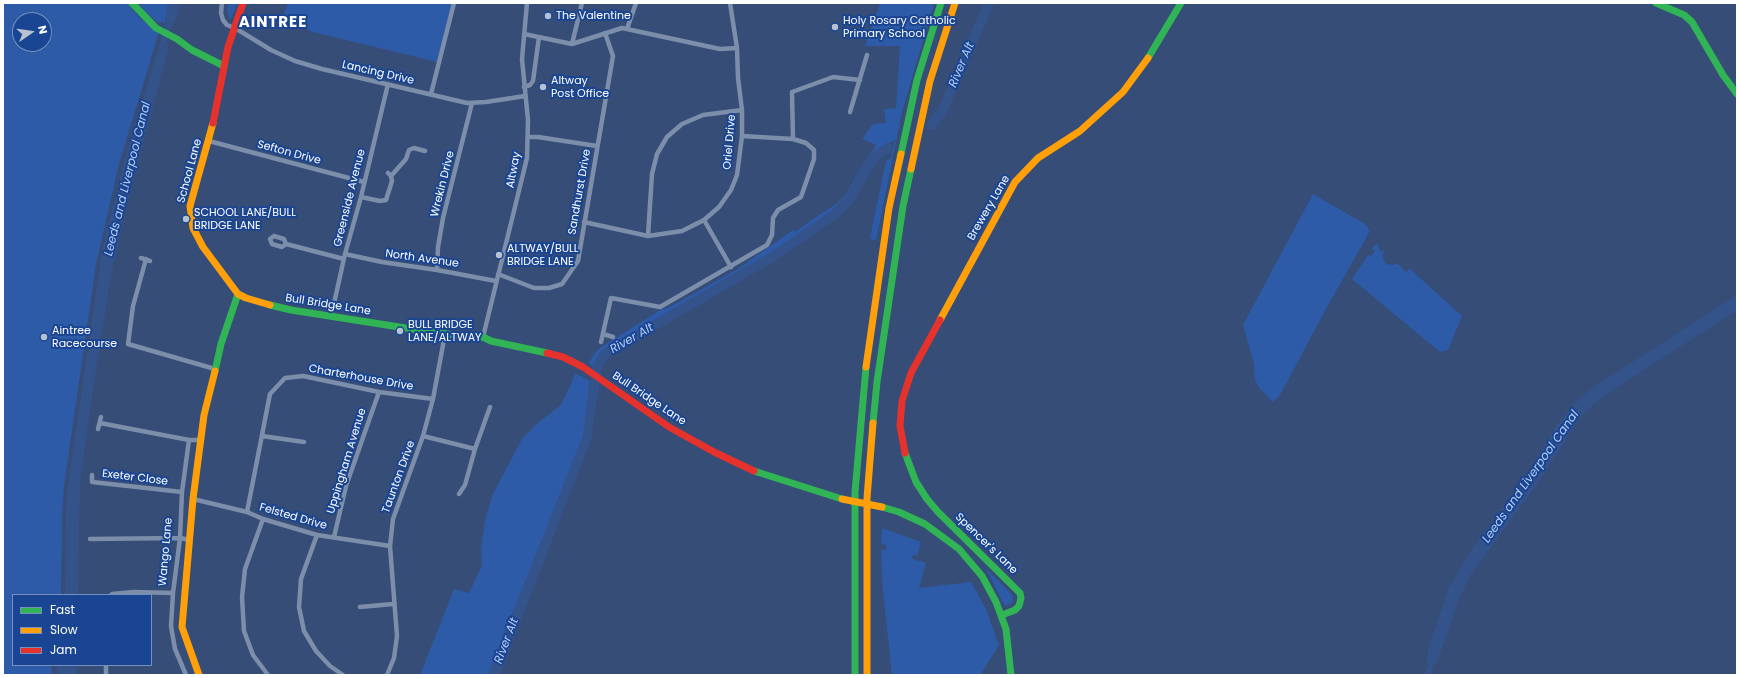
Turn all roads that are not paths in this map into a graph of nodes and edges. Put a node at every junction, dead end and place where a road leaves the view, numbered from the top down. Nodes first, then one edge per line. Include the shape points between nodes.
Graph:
1 (132, 3) edge
2 (222, 3) edge
3 (243, 3) edge
4 (454, 3) edge
5 (527, 3) edge
6 (582, 3) edge
7 (636, 3) edge
8 (730, 3) edge
9 (941, 3) edge
10 (955, 3) edge
11 (1181, 3) edge
12 (1656, 3) edge
13 (235, 28) junction
14 (627, 29) junction
15 (605, 33) junction
16 (524, 34) junction
17 (538, 37) junction
18 (572, 44) junction
19 (737, 48) junction
20 (867, 55) dead end
21 (224, 66) junction
22 (860, 80) junction
23 (388, 84) junction
24 (524, 86) junction
25 (431, 94) junction
26 (1737, 94) edge
27 (525, 96) junction
28 (472, 103) junction
29 (742, 110) junction
30 (850, 112) dead end
31 (742, 136) junction
32 (528, 137) junction
33 (793, 139) junction
34 (209, 141) junction
35 (597, 146) junction
36 (425, 151) dead end
37 (364, 182) junction
38 (361, 197) junction
39 (704, 220) junction
40 (584, 222) junction
41 (648, 236) junction
42 (286, 244) dead end
43 (344, 256) junction
44 (146, 259) dead end
45 (731, 266) junction
46 (437, 270) junction
47 (498, 274) junction
48 (496, 281) junction
49 (238, 294) junction
50 (331, 317) junction
51 (445, 334) junction
52 (603, 334) junction
53 (483, 337) junction
54 (613, 337) dead end
55 (601, 342) dead end
56 (215, 368) junction
57 (379, 392) junction
58 (433, 399) junction
59 (490, 407) dead end
60 (101, 416) dead end
61 (900, 426) joint
62 (262, 436) junction
63 (423, 436) junction
64 (189, 440) junction
65 (200, 440) junction
66 (304, 442) dead end
67 (475, 449) junction
68 (92, 475) dead end
69 (182, 492) junction
70 (459, 494) dead end
71 (193, 499) junction
72 (247, 512) junction
73 (263, 520) junction
74 (317, 535) junction
75 (334, 537) junction
76 (180, 538) junction
77 (90, 539) dead end
78 (190, 540) junction
79 (390, 546) junction
80 (173, 593) junction
81 (112, 594) edge
82 (393, 604) junction
83 (360, 607) dead end
84 (1002, 615) junction
85 (186, 675) edge
86 (199, 675) edge
87 (268, 675) edge
88 (343, 675) edge
89 (387, 675) edge
90 (855, 675) edge
91 (867, 675) edge
92 (1011, 675) edge

1 - 21 main road via 159,30
2 - 13 street, Lancing Drive via 223,20 226,25
3 - 13 main road, School Lane
4 - 25 street
5 - 16 street, Altway
6 - 18 street
7 - 14 street
8 - 19 street, Oriel Drive
9 - 90 main road via 917,80 890,208 864,382 855,492
10 - 91 main road via 930,81 903,206 877,382 867,498
11 - 61 main road, Brewery Lane via 1151,55 1123,92 1080,130 1034,161 1016,182 911,373 902,401
12 - 26 main road via 1684,15 1692,22
13 - 21 main road, School Lane
13 - 23 street, Lancing Drive via 295,61
14 - 15 street
14 - 19 street via 720,49
15 - 18 street
15 - 35 street, Sandhurst Drive via 613,56
16 - 17 street
16 - 24 street, Altway
17 - 18 street
17 - 24 street via 533,81 530,85
19 - 29 street, Oriel Drive
20 - 22 street
21 - 34 main road, School Lane
22 - 30 street
22 - 33 street via 833,77 792,92
23 - 25 street, Lancing Drive
23 - 37 street, Greenside Avenue
24 - 27 street, Altway
25 - 28 street, Lancing Drive
27 - 28 street, Lancing Drive
27 - 32 street, Altway
28 - 46 street, Wrekin Drive via 443,218
29 - 31 street, Oriel Drive
29 - 41 street via 703,115 682,124 667,137 652,174
31 - 33 street
31 - 39 street, Oriel Drive via 737,175 731,190 719,207
32 - 35 street
32 - 47 street, Altway via 527,158
33 - 45 street via 806,143 814,150 814,159 801,197 778,210 773,218 772,235 767,245
34 - 37 street, Sefton Drive
34 - 49 main road, School Lane via 190,206 193,228 212,260
35 - 40 street, Sandhurst Drive
36 - 38 street via 414,148 409,150 406,159 389,174 392,181 386,200
37 - 38 street, Greenside Avenue
38 - 43 street, Greenside Avenue
39 - 41 street, Oriel Drive via 682,231
39 - 45 street
40 - 41 street, Oriel Drive
40 - 47 street, Sandhurst Drive via 578,261 562,284 549,288 534,288
42 - 43 street, North Avenue
43 - 46 street, North Avenue
43 - 50 street, Greenside Avenue
44 - 56 street via 133,306 128,344
45 - 52 street via 660,307 611,298
46 - 48 street, North Avenue
47 - 48 street, Altway
48 - 53 street, Altway
49 - 50 main road, Bull Bridge Lane via 279,308
49 - 56 main road, Wango Lane
50 - 51 main road, Bull Bridge Lane
51 - 53 main road, Bull Bridge Lane
51 - 58 street, Taunton Drive
52 - 54 street
52 - 55 street
53 - 84 main road, Bull Bridge Lane, bridge via 563,357 576,363 669,427 758,473 842,499 899,512 925,524 959,549 982,576
56 - 65 main road, Wango Lane
57 - 58 street, Charterhouse Drive
57 - 62 street, Charterhouse Drive via 304,376 285,378 270,394
57 - 75 street, Uppingham Avenue via 346,486
58 - 63 street, Taunton Drive
59 - 67 street
60 - 64 street via 99,426
61 - 84 main road, Spencer's Lane via 908,464 927,499 1020,593 1019,606
62 - 66 street
62 - 72 street, Charterhouse Drive
63 - 67 street
63 - 79 street, Taunton Drive via 393,519
64 - 65 street
64 - 69 street, Wango Lane
65 - 71 main road, Wango Lane
67 - 70 street via 466,485
68 - 69 street, Exeter Close via 92,482
69 - 76 street, Wango Lane
71 - 72 street, Felsted Drive
71 - 78 main road, Wango Lane
72 - 73 street, Felsted Drive
73 - 74 street, Felsted Drive
73 - 87 street via 246,570 242,597 244,631 253,655
74 - 75 street, Felsted Drive
74 - 88 street via 301,579 299,607 304,631 316,651
75 - 79 street, Felsted Drive
76 - 77 street
76 - 78 street
76 - 80 street, Wango Lane
78 - 86 main road, Wango Lane via 182,627
79 - 82 street, Taunton Drive
80 - 81 street
80 - 85 street, Wango Lane via 171,626 175,649
82 - 83 street
82 - 89 street, Taunton Drive via 397,636 394,658
84 - 92 main road via 1009,647

